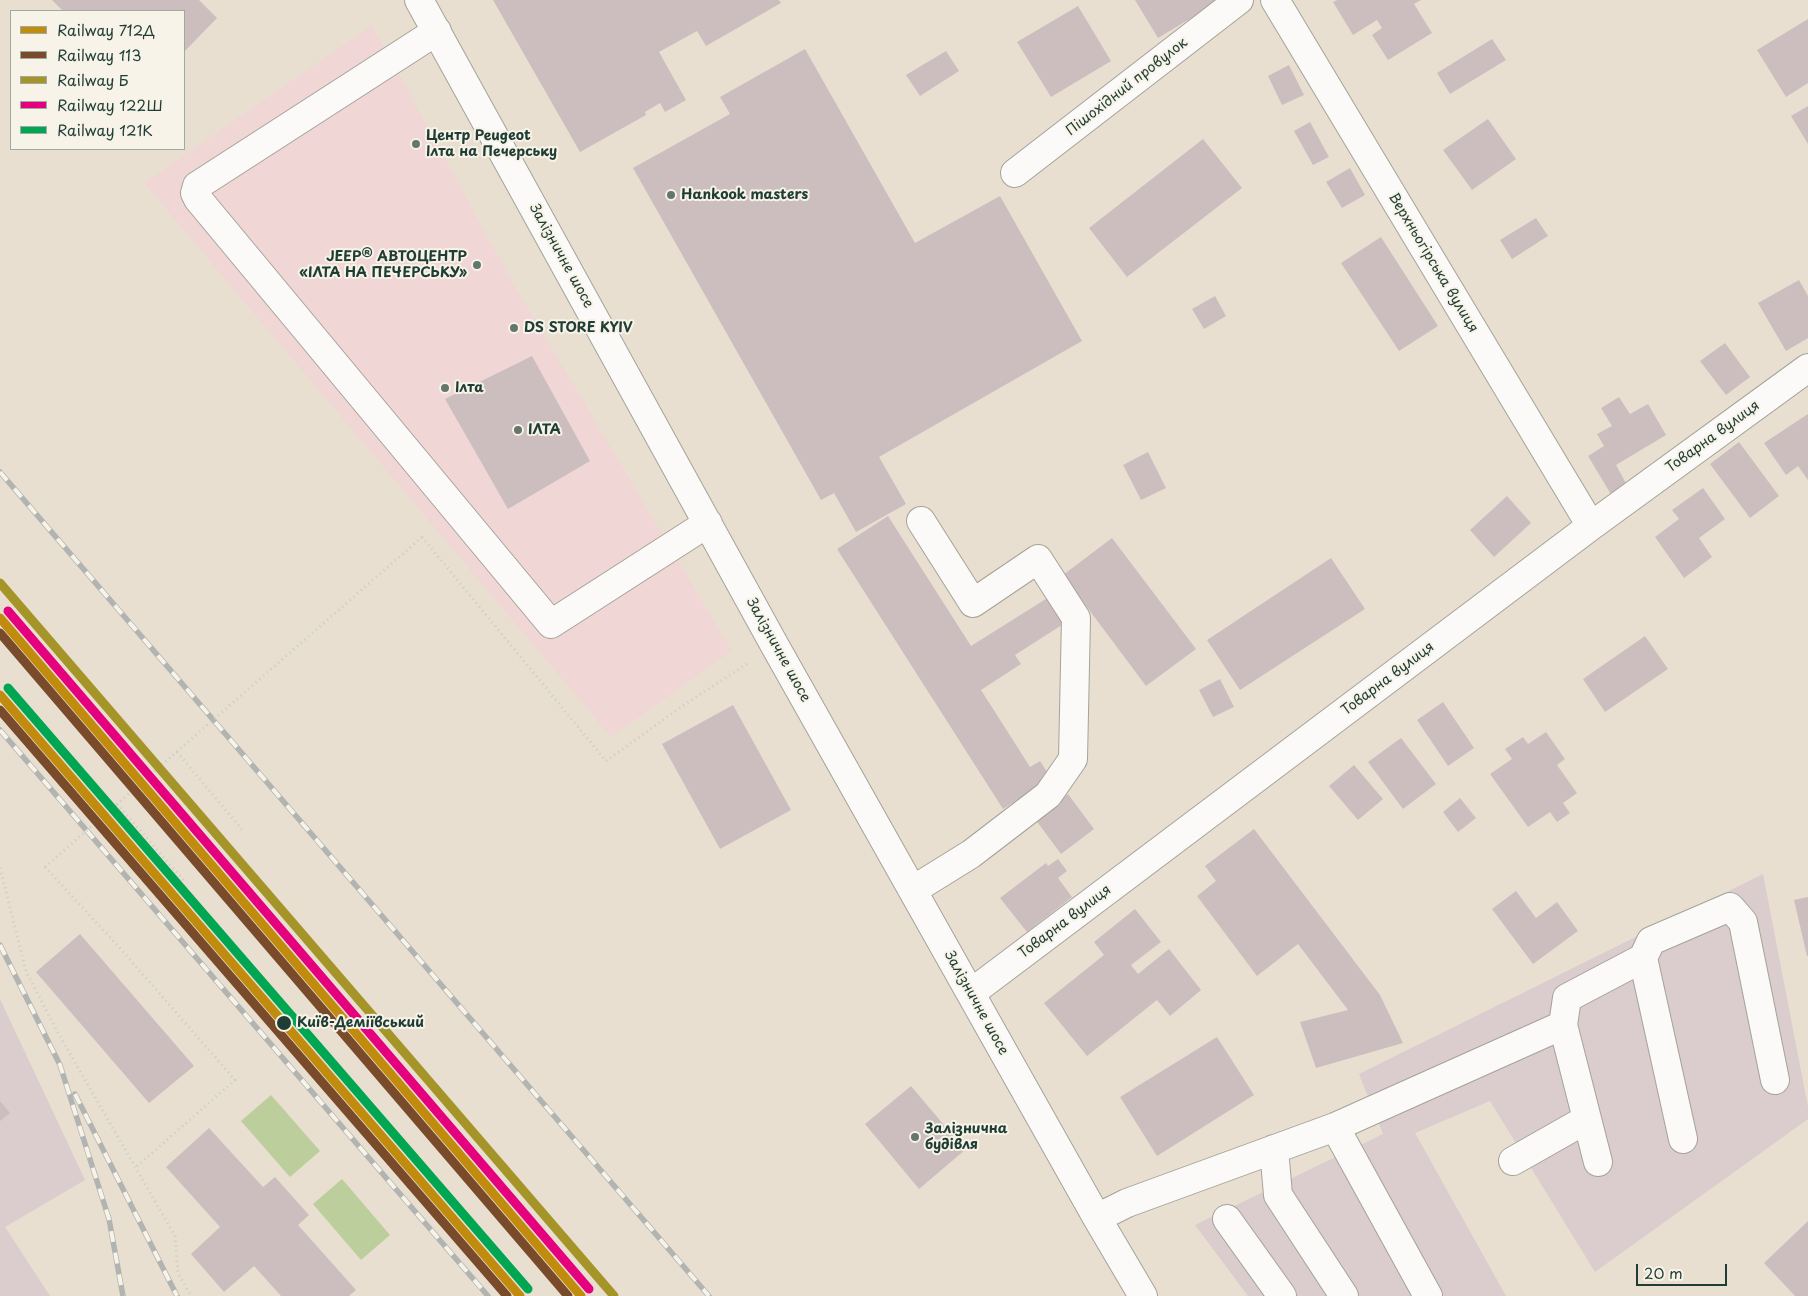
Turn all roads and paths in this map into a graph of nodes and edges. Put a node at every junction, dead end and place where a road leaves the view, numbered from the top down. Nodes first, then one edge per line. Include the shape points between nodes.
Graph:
1 (419, 0) edge
2 (1239, 0) edge
3 (1275, 0) edge
4 (436, 31) junction
5 (1015, 174) dead end
6 (1808, 368) edge
7 (921, 521) dead end
8 (708, 523) junction
9 (1591, 526) junction
10 (775, 646) junction
11 (177, 752) junction
12 (117, 804) junction
13 (244, 832) dead end
14 (0, 868) edge
15 (186, 883) dead end
16 (913, 890) junction
17 (1643, 958) junction
18 (971, 993) junction
19 (1563, 1025) junction
20 (1775, 1080) dead end
21 (1587, 1119) junction
22 (1335, 1127) junction
23 (1684, 1139) dead end
24 (1274, 1149) junction
25 (1513, 1161) dead end
26 (1598, 1162) dead end
27 (135, 1168) junction
28 (1097, 1218) junction
29 (1226, 1219) dead end
30 (191, 1296) edge
31 (1143, 1296) edge
32 (1282, 1296) edge
33 (1344, 1296) edge
34 (1428, 1296) edge

1 - 4 street, Залізничне шосе
2 - 5 street, Пішохідний провулок
3 - 9 street, Верхньогірська вулиця
4 - 8 street, Залізничне шосе
4 - 8 street via 197,186 195,193 198,199 551,624
6 - 9 street, Товарна вулиця
7 - 16 street via 973,603 1038,559 1076,618 1074,731 1073,759 1048,795 971,854
8 - 10 street, Залізничне шосе
9 - 18 street, Товарна вулиця
10 - 11 path, bridge via 606,761 422,537
10 - 16 street, Залізничне шосе
11 - 12 path, bridge
11 - 13 path
12 - 15 path
12 - 27 path, bridge via 45,867 235,1080
14 - 27 path via 26,971
16 - 18 street, Залізничне шосе
17 - 19 street via 1567,998
17 - 20 street via 1651,940 1730,907 1744,922
17 - 23 street
18 - 28 street, Залізничне шосе
19 - 21 street
19 - 22 street
21 - 25 street
21 - 26 street
22 - 24 street
22 - 34 street
24 - 28 street via 1126,1203
24 - 33 street via 1278,1195
27 - 30 path via 175,1236 178,1272
28 - 31 street, Залізничне шосе
29 - 32 street

